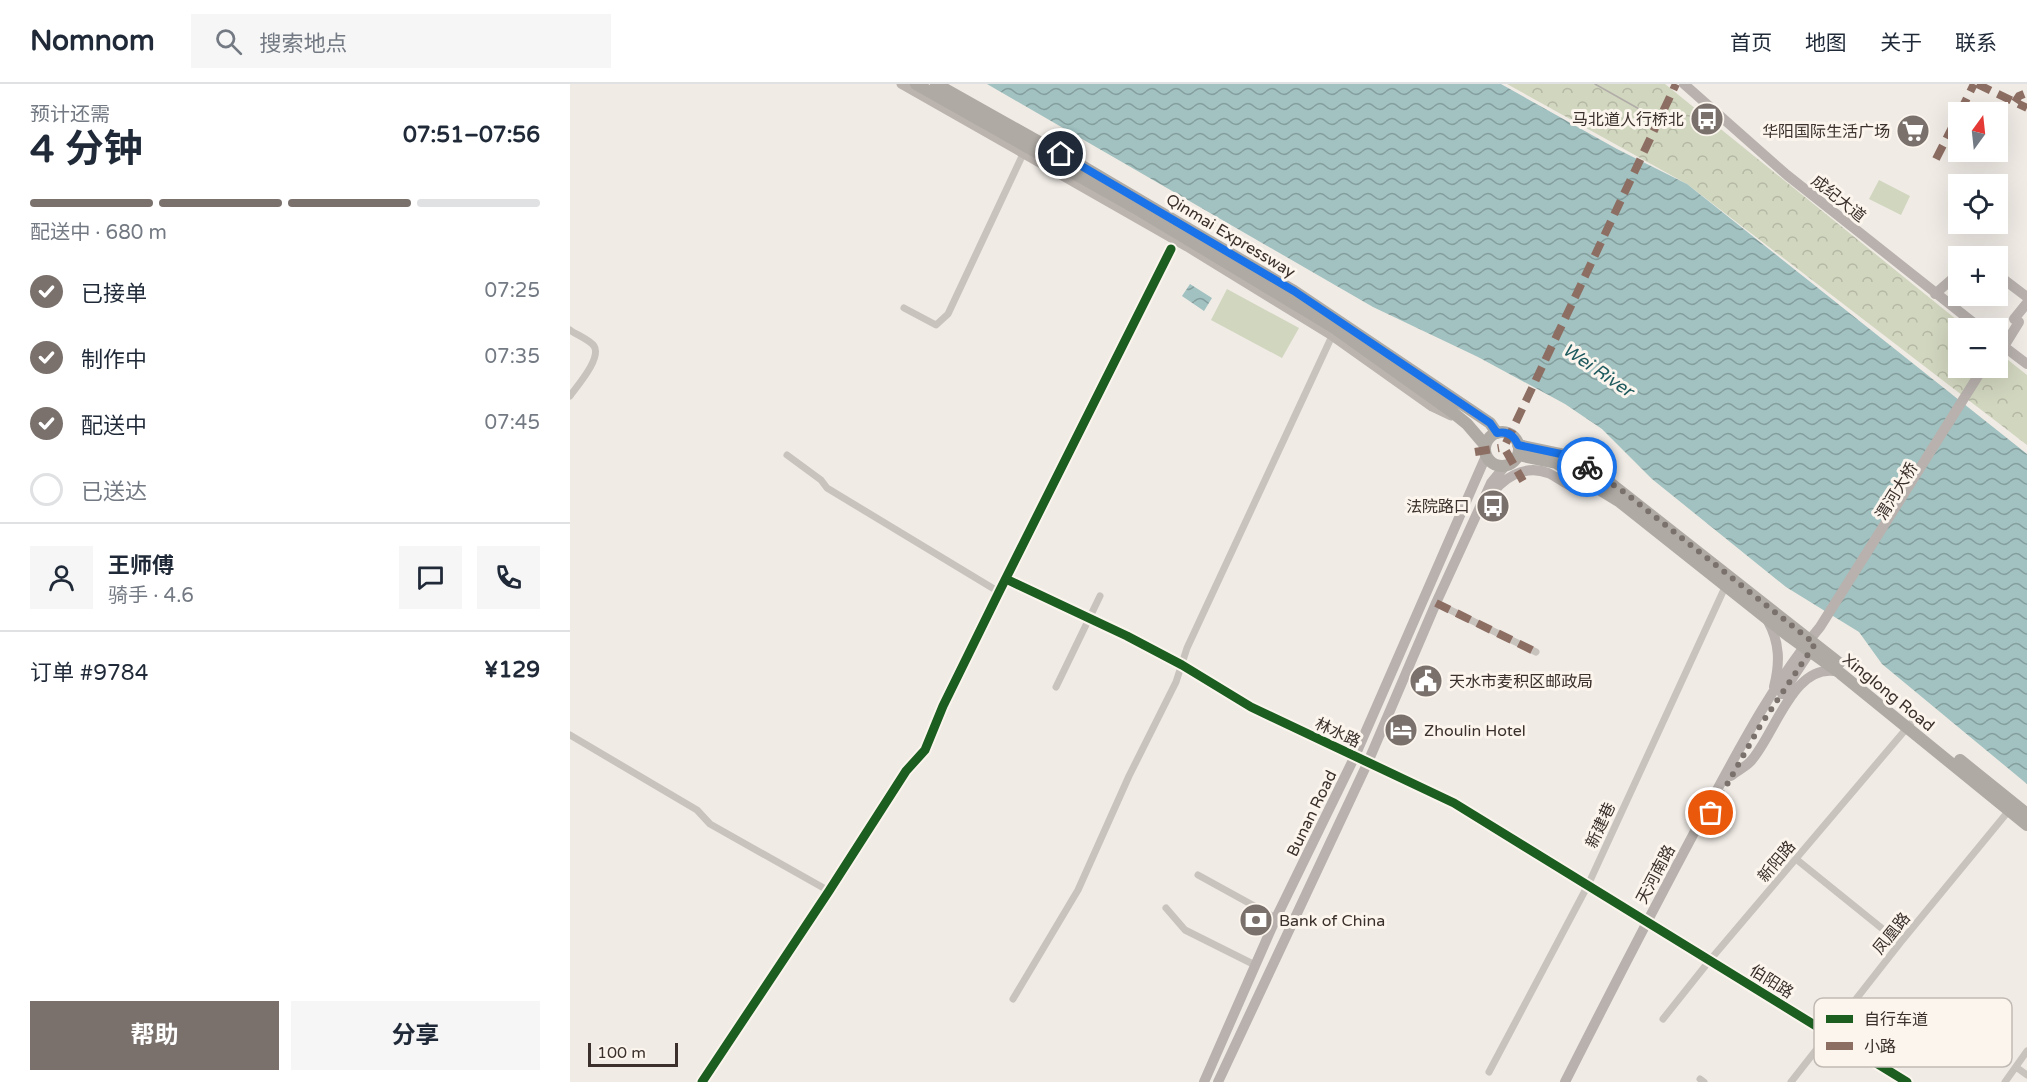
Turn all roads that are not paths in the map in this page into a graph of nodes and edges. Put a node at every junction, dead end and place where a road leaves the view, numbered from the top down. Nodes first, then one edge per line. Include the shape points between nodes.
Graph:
1 (901, 84) edge
2 (916, 84) edge
3 (936, 84) edge
4 (1684, 84) edge
5 (1023, 154) junction
6 (1172, 249) dead end
7 (1948, 283) edge
8 (2008, 283) edge
9 (1935, 294) junction
10 (2027, 297) edge
11 (2027, 305) edge
12 (904, 308) dead end
13 (1967, 318) edge
14 (2017, 320) junction
15 (570, 330) edge
16 (2008, 331) edge
17 (1332, 336) junction
18 (2008, 337) edge
19 (2008, 350) edge
20 (1396, 364) junction
21 (2027, 364) edge
22 (1977, 378) edge
23 (1985, 378) edge
24 (570, 396) edge
25 (1467, 424) junction
26 (1497, 433) junction
27 (1518, 450) junction
28 (1486, 451) junction
29 (787, 455) dead end
30 (1505, 466) junction
31 (1473, 489) junction
32 (1601, 490) junction
33 (1486, 493) junction
34 (1467, 535) junction
35 (1006, 579) junction
36 (1726, 585) junction
37 (999, 592) junction
38 (1100, 596) dead end
39 (1436, 603) junction
40 (1090, 618) junction
41 (1767, 618) junction
42 (1823, 629) junction
43 (1810, 645) junction
44 (1536, 652) dead end
45 (1182, 665) junction
46 (1840, 673) junction
47 (1056, 687) dead end
48 (1772, 696) junction
49 (1910, 724) junction
50 (570, 735) edge
51 (1354, 756) junction
52 (1368, 762) junction
53 (1731, 776) junction
54 (2012, 808) junction
55 (2027, 814) edge
56 (2027, 825) edge
57 (1796, 859) junction
58 (1198, 875) dead end
59 (1588, 885) junction
60 (829, 891) junction
61 (1166, 908) dead end
62 (1276, 918) junction
63 (1649, 923) junction
64 (1900, 943) junction
65 (1710, 960) junction
66 (1255, 965) junction
67 (1858, 998) edge
68 (1013, 999) dead end
69 (1663, 1019) dead end
70 (1814, 1024) edge
71 (2027, 1051) edge
72 (1814, 1054) edge
73 (1883, 1067) edge
74 (2016, 1067) junction
75 (1489, 1072) dead end
76 (2027, 1075) edge
77 (702, 1082) edge
78 (1204, 1082) edge
79 (1218, 1082) edge
80 (1565, 1082) edge
81 (1572, 1082) edge
82 (1791, 1082) edge
83 (1907, 1082) edge
84 (2005, 1082) edge

1 - 5 main road
2 - 20 highway, Qinmai Expressway via 1140,210
3 - 20 highway, Qinmai Expressway via 1276,280
4 - 9 main road, 成纪大道 via 1787,175
5 - 12 street via 948,314 936,325
5 - 17 main road via 1188,247
6 - 35 street
7 - 9 main road
8 - 10 main road
9 - 13 main road, 成纪大道
11 - 14 main road
14 - 16 main road
14 - 18 main road, bridge
15 - 24 street via 597,352 595,361
17 - 25 main road via 1432,407
17 - 45 street
19 - 21 main road
20 - 25 highway, Qinmai Expressway
20 - 26 highway, Qinmai Expressway via 1490,423
22 - 42 main road, 渭河大桥
23 - 42 main road, 渭河大桥
25 - 28 highway, Qinmai Expressway
26 - 27 highway via 1508,433 1516,440
26 - 28 highway via 1492,435
27 - 30 highway via 1513,462
27 - 32 highway, Xinglong Road via 1556,463
27 - 43 highway, Xinglong Road via 1561,454 1600,475
28 - 30 highway via 1494,464
28 - 31 main road, Bunan Road
29 - 37 street via 827,488
30 - 33 main road, Bunan Road
31 - 33 main road via 1481,488
31 - 51 main road, Bunan Road
32 - 34 main road via 1573,487 1548,473 1525,470 1498,487
32 - 36 highway, Xinglong Road
33 - 34 main road, Bunan Road
34 - 39 main road, Bunan Road
35 - 37 street
35 - 40 street, 林水路
36 - 41 highway, Xinglong Road
36 - 59 street, 新建巷
37 - 60 street via 925,750 906,771
38 - 40 street
39 - 44 street
39 - 52 main road, Bunan Road
40 - 45 street, 林水路
40 - 47 street
41 - 43 highway, Xinglong Road
41 - 48 main road via 1779,658
42 - 43 main road, 天河南路
43 - 46 highway, Xinglong Road
43 - 48 main road, 天河南路
43 - 49 highway, Xinglong Road
43 - 53 main road, 天河南路
45 - 51 street, 林水路 via 1251,707
45 - 68 street via 1078,890
46 - 49 highway, Xinglong Road
46 - 53 main road via 1822,671 1803,681 1751,761
48 - 63 main road, 天河南路 via 1726,773
49 - 54 highway, Xinglong Road
49 - 57 street, 新阳路
50 - 60 street via 697,810 710,824
51 - 52 street, 林水路
51 - 62 main road, Bunan Road
52 - 59 street, 林水路 via 1454,803
52 - 79 main road, Bunan Road
53 - 63 main road, 天河南路
54 - 55 highway, Xinglong Road
54 - 56 highway, Xinglong Road
54 - 64 street, 凤凰路
57 - 64 street
57 - 65 street, 新阳路
58 - 62 street
59 - 63 street, 林水路
59 - 75 street, 新建巷
60 - 77 street
61 - 66 street via 1185,930
62 - 66 main road, Bunan Road
63 - 65 street, 伯阳路
63 - 80 main road, 天河南路
63 - 81 main road, 天河南路
64 - 67 street, 凤凰路
65 - 69 street, 新阳路
65 - 70 street, 伯阳路
66 - 78 main road, Bunan Road
71 - 74 street
72 - 82 street, 凤凰路
73 - 83 street, 伯阳路
74 - 76 street
74 - 84 street

